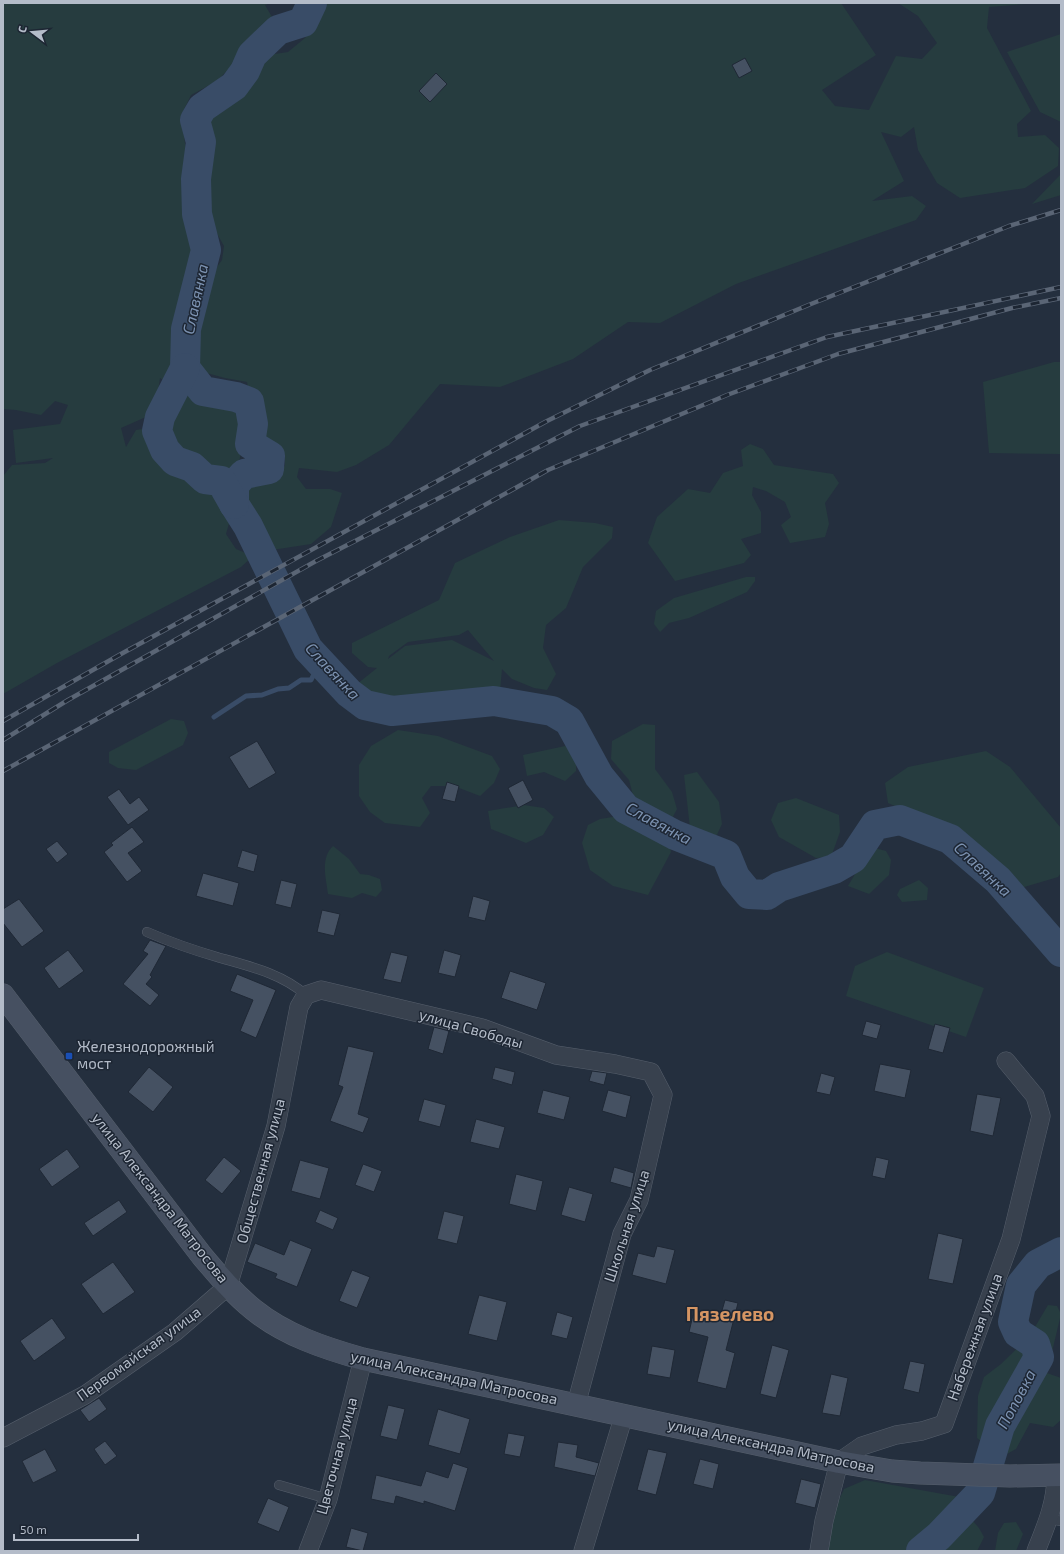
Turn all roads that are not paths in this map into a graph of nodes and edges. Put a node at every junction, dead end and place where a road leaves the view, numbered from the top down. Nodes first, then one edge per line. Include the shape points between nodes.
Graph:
1 (148, 932) dead end
2 (3, 995) edge
3 (302, 1001) junction
4 (1006, 1061) dead end
5 (651, 1072) joint
6 (228, 1286) junction
7 (363, 1359) junction
8 (576, 1405) junction
9 (624, 1415) junction
10 (3, 1438) edge
11 (839, 1462) junction
12 (1058, 1475) edge
13 (280, 1485) dead end
14 (328, 1500) junction
15 (1055, 1520) edge
16 (308, 1551) edge
17 (583, 1551) edge
18 (819, 1551) edge
19 (1036, 1551) edge

1 - 3 lane via 195,951 268,972 297,986
2 - 6 main road, улица Александра Матросова via 202,1256
3 - 5 street, улица Свободы via 321,990 482,1028 556,1055
3 - 6 street, Общественная улица via 276,1126
4 - 11 street, Набережная улица via 1035,1096 1041,1116 1010,1239 944,1424 862,1446
5 - 8 street, Школьная улица via 663,1095 639,1200 622,1234
6 - 7 main road, улица Александра Матросова via 254,1310 279,1327 306,1341
6 - 10 street, Первомайская улица via 175,1332 85,1395
7 - 8 main road, улица Александра Матросова
7 - 14 street, Цветочная улица
8 - 9 main road, улица Александра Матросова
9 - 11 main road, улица Александра Матросова
9 - 17 street
11 - 12 main road, улица Александра Матросова via 920,1473
11 - 18 street
12 - 15 street
13 - 14 lane
14 - 16 street, Цветочная улица
15 - 19 street

